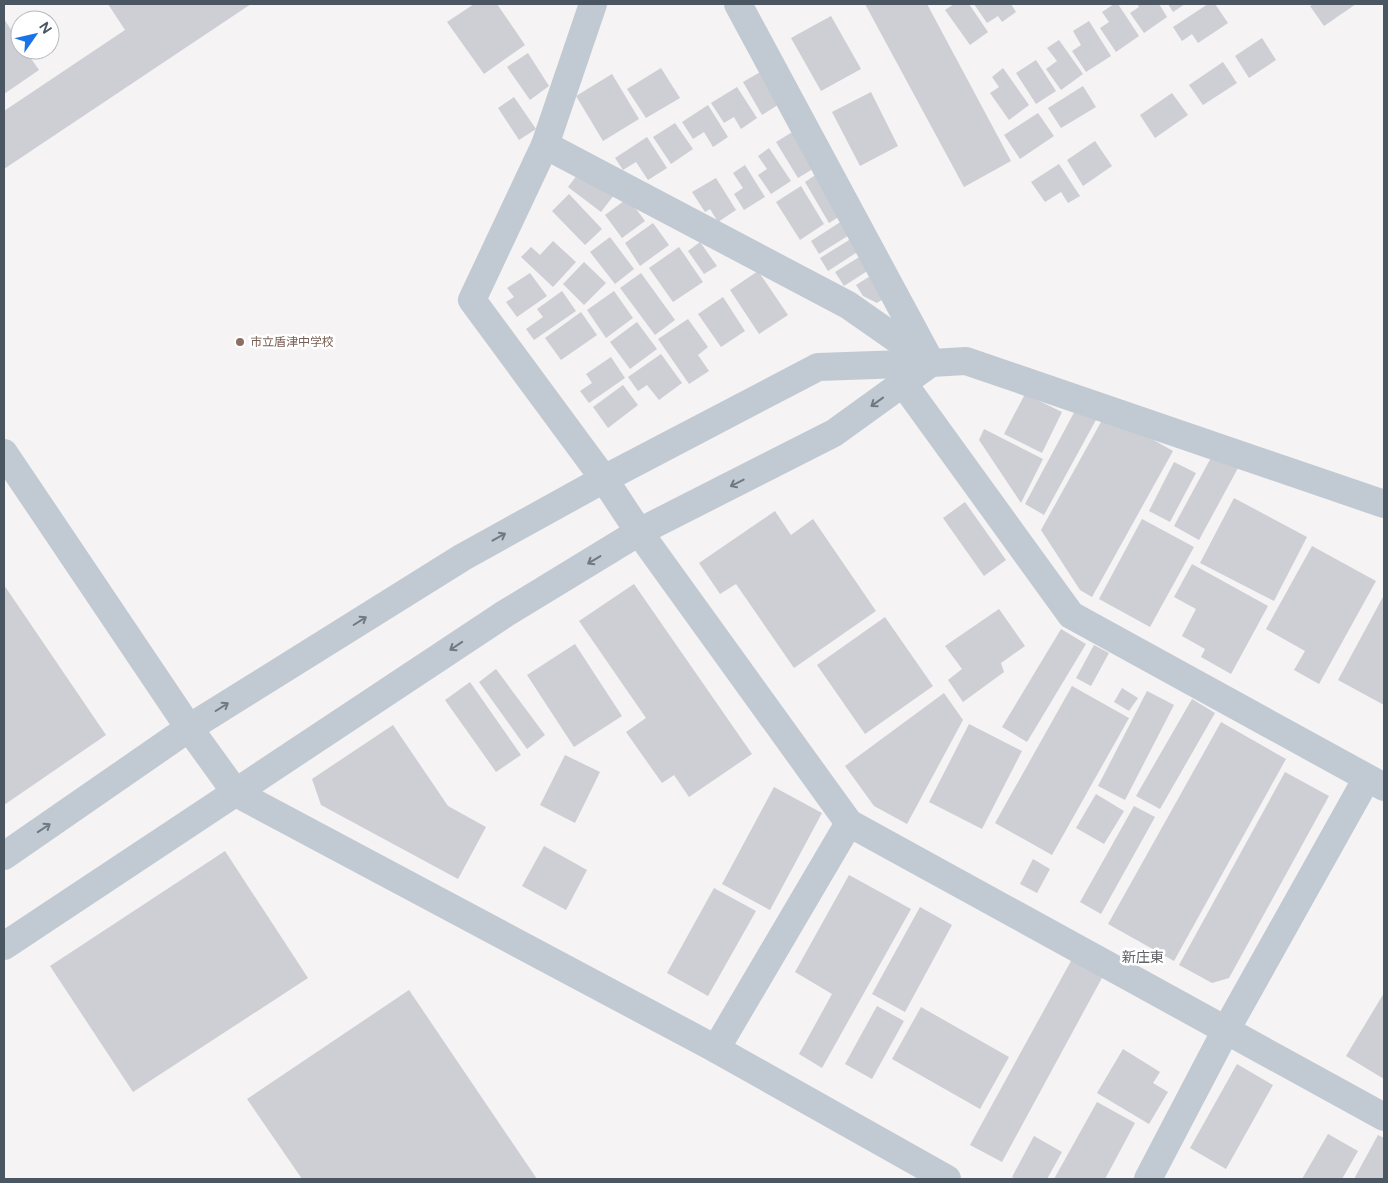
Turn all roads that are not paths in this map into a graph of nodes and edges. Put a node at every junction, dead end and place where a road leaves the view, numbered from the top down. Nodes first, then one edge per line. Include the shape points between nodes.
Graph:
1 (593, 4) edge
2 (738, 4) edge
3 (545, 145) junction
4 (931, 363) junction
5 (904, 383) junction
6 (4, 454) edge
7 (604, 479) junction
8 (1384, 504) edge
9 (639, 532) junction
10 (190, 728) junction
11 (1375, 782) edge
12 (236, 793) junction
13 (849, 823) junction
14 (4, 856) edge
15 (4, 946) edge
16 (1226, 1030) junction
17 (716, 1049) junction
18 (1384, 1117) edge
19 (947, 1179) edge
20 (1148, 1179) edge

1 - 3 street
2 - 4 street
3 - 4 street via 848,305
3 - 7 street via 472,300
4 - 5 street
4 - 7 street via 818,367
4 - 8 street via 966,361
5 -> 9 street via 834,433
5 - 11 street via 1071,615
6 - 10 street
7 - 9 street
10 -> 7 street via 463,557
9 -> 12 street via 506,613
9 - 13 street
10 - 12 street
14 -> 10 street
11 - 16 street
12 - 15 street
12 - 17 street
13 - 16 street
13 - 17 street
16 - 18 street
16 - 20 street
17 - 19 street

